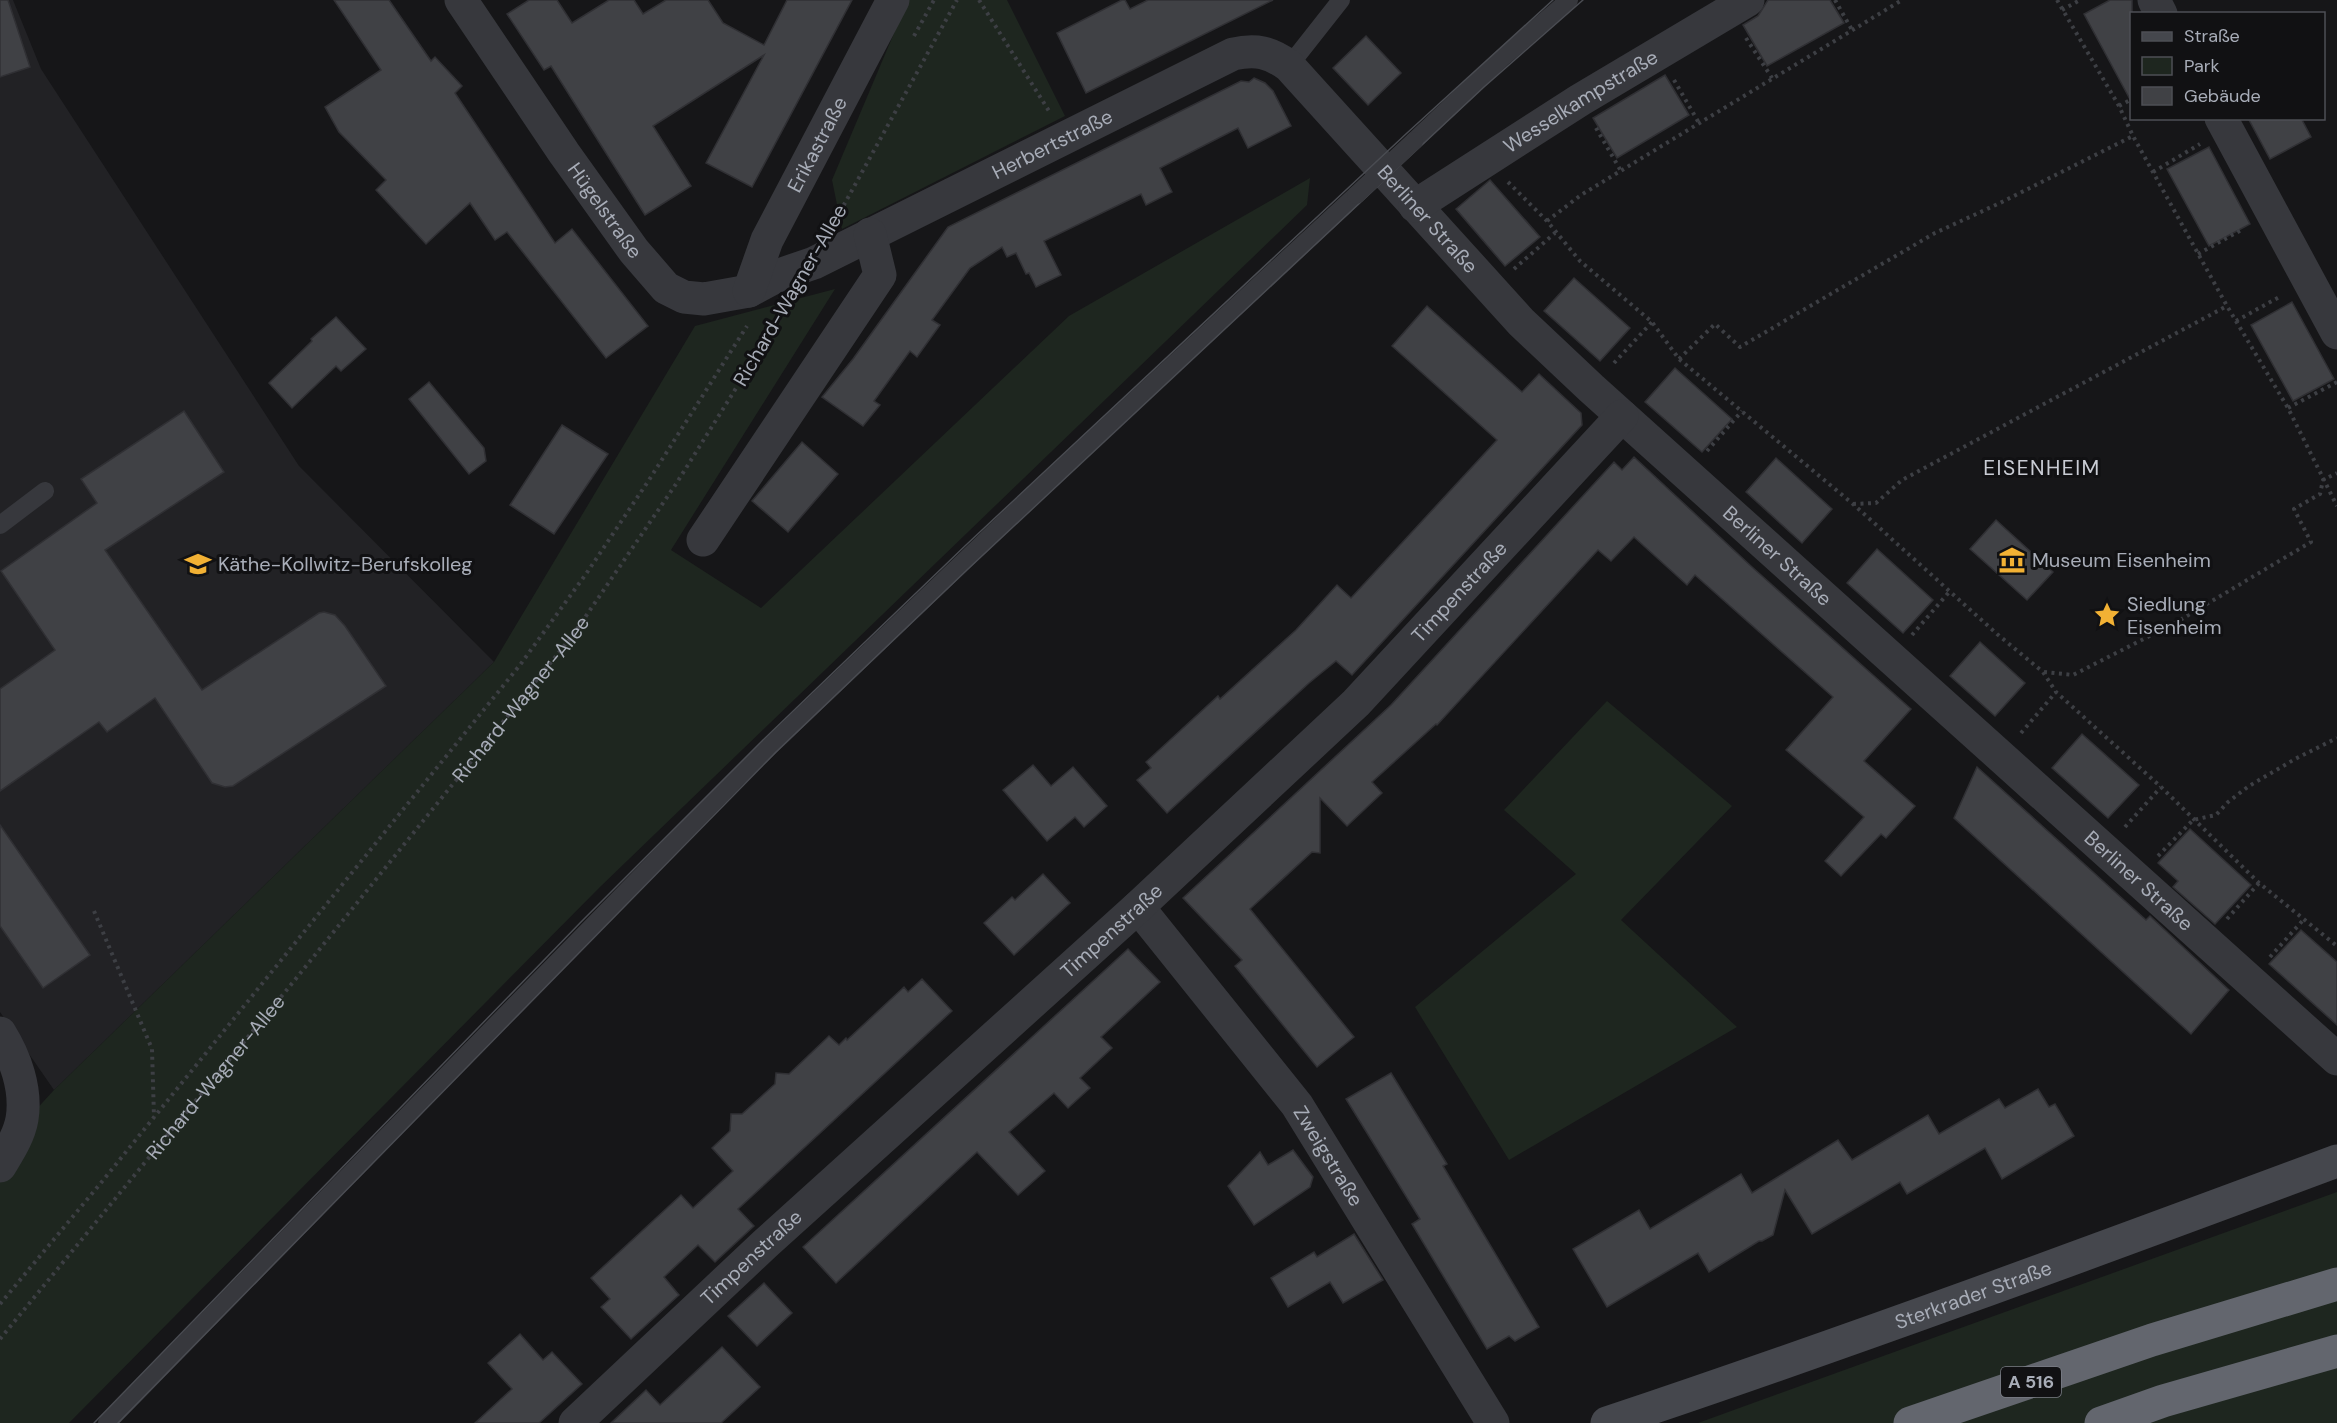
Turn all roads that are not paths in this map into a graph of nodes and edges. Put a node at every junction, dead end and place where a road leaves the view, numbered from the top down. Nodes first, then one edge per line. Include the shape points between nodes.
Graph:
1 (461, 0) edge
2 (893, 0) edge
3 (1341, 0) edge
4 (1569, 0) edge
5 (1738, 6) edge
6 (1233, 54) joint
7 (1288, 66) junction
8 (2224, 124) edge
9 (1415, 206) junction
10 (870, 234) junction
11 (814, 263) joint
12 (749, 291) junction
13 (2337, 333) edge
14 (1622, 416) junction
15 (45, 491) dead end
16 (0, 525) edge
17 (703, 540) dead end
18 (1138, 907) junction
19 (0, 1032) edge
20 (2337, 1059) edge
21 (2337, 1161) edge
22 (0, 1166) edge
23 (2337, 1284) edge
24 (2330, 1356) edge
25 (107, 1423) edge
26 (575, 1423) edge
27 (1493, 1423) edge
28 (1607, 1423) edge
29 (1910, 1423) edge
30 (2101, 1423) edge

1 - 12 street, Hügelstraße via 570,162 634,251 666,288 684,297 704,299
2 - 12 street, Erikastraße via 767,240
3 - 7 lane
4 - 25 lane, bridge via 1028,500 736,779
5 - 9 street, Wesselkampstraße via 1644,55
6 - 7 street, Berliner Straße via 1265,52
6 - 10 street, Herbertstraße
7 - 9 street, Berliner Straße
8 - 13 street
9 - 14 street, Berliner Straße via 1521,322
10 - 11 street, Herbertstraße
10 - 17 street via 879,275
11 - 12 street, Hügelstraße
14 - 18 street, Timpenstraße via 1356,703
14 - 20 street, Berliner Straße
15 - 16 lane
18 - 26 street, Timpenstraße via 765,1244
18 - 27 street, Zweigstraße via 1298,1105
19 - 22 street via 12,1053 21,1086 22,1118 14,1143
21 - 28 street, Sterkrader Straße
23 - 29 highway, A 516 via 2152,1340
24 - 30 highway via 2163,1401

